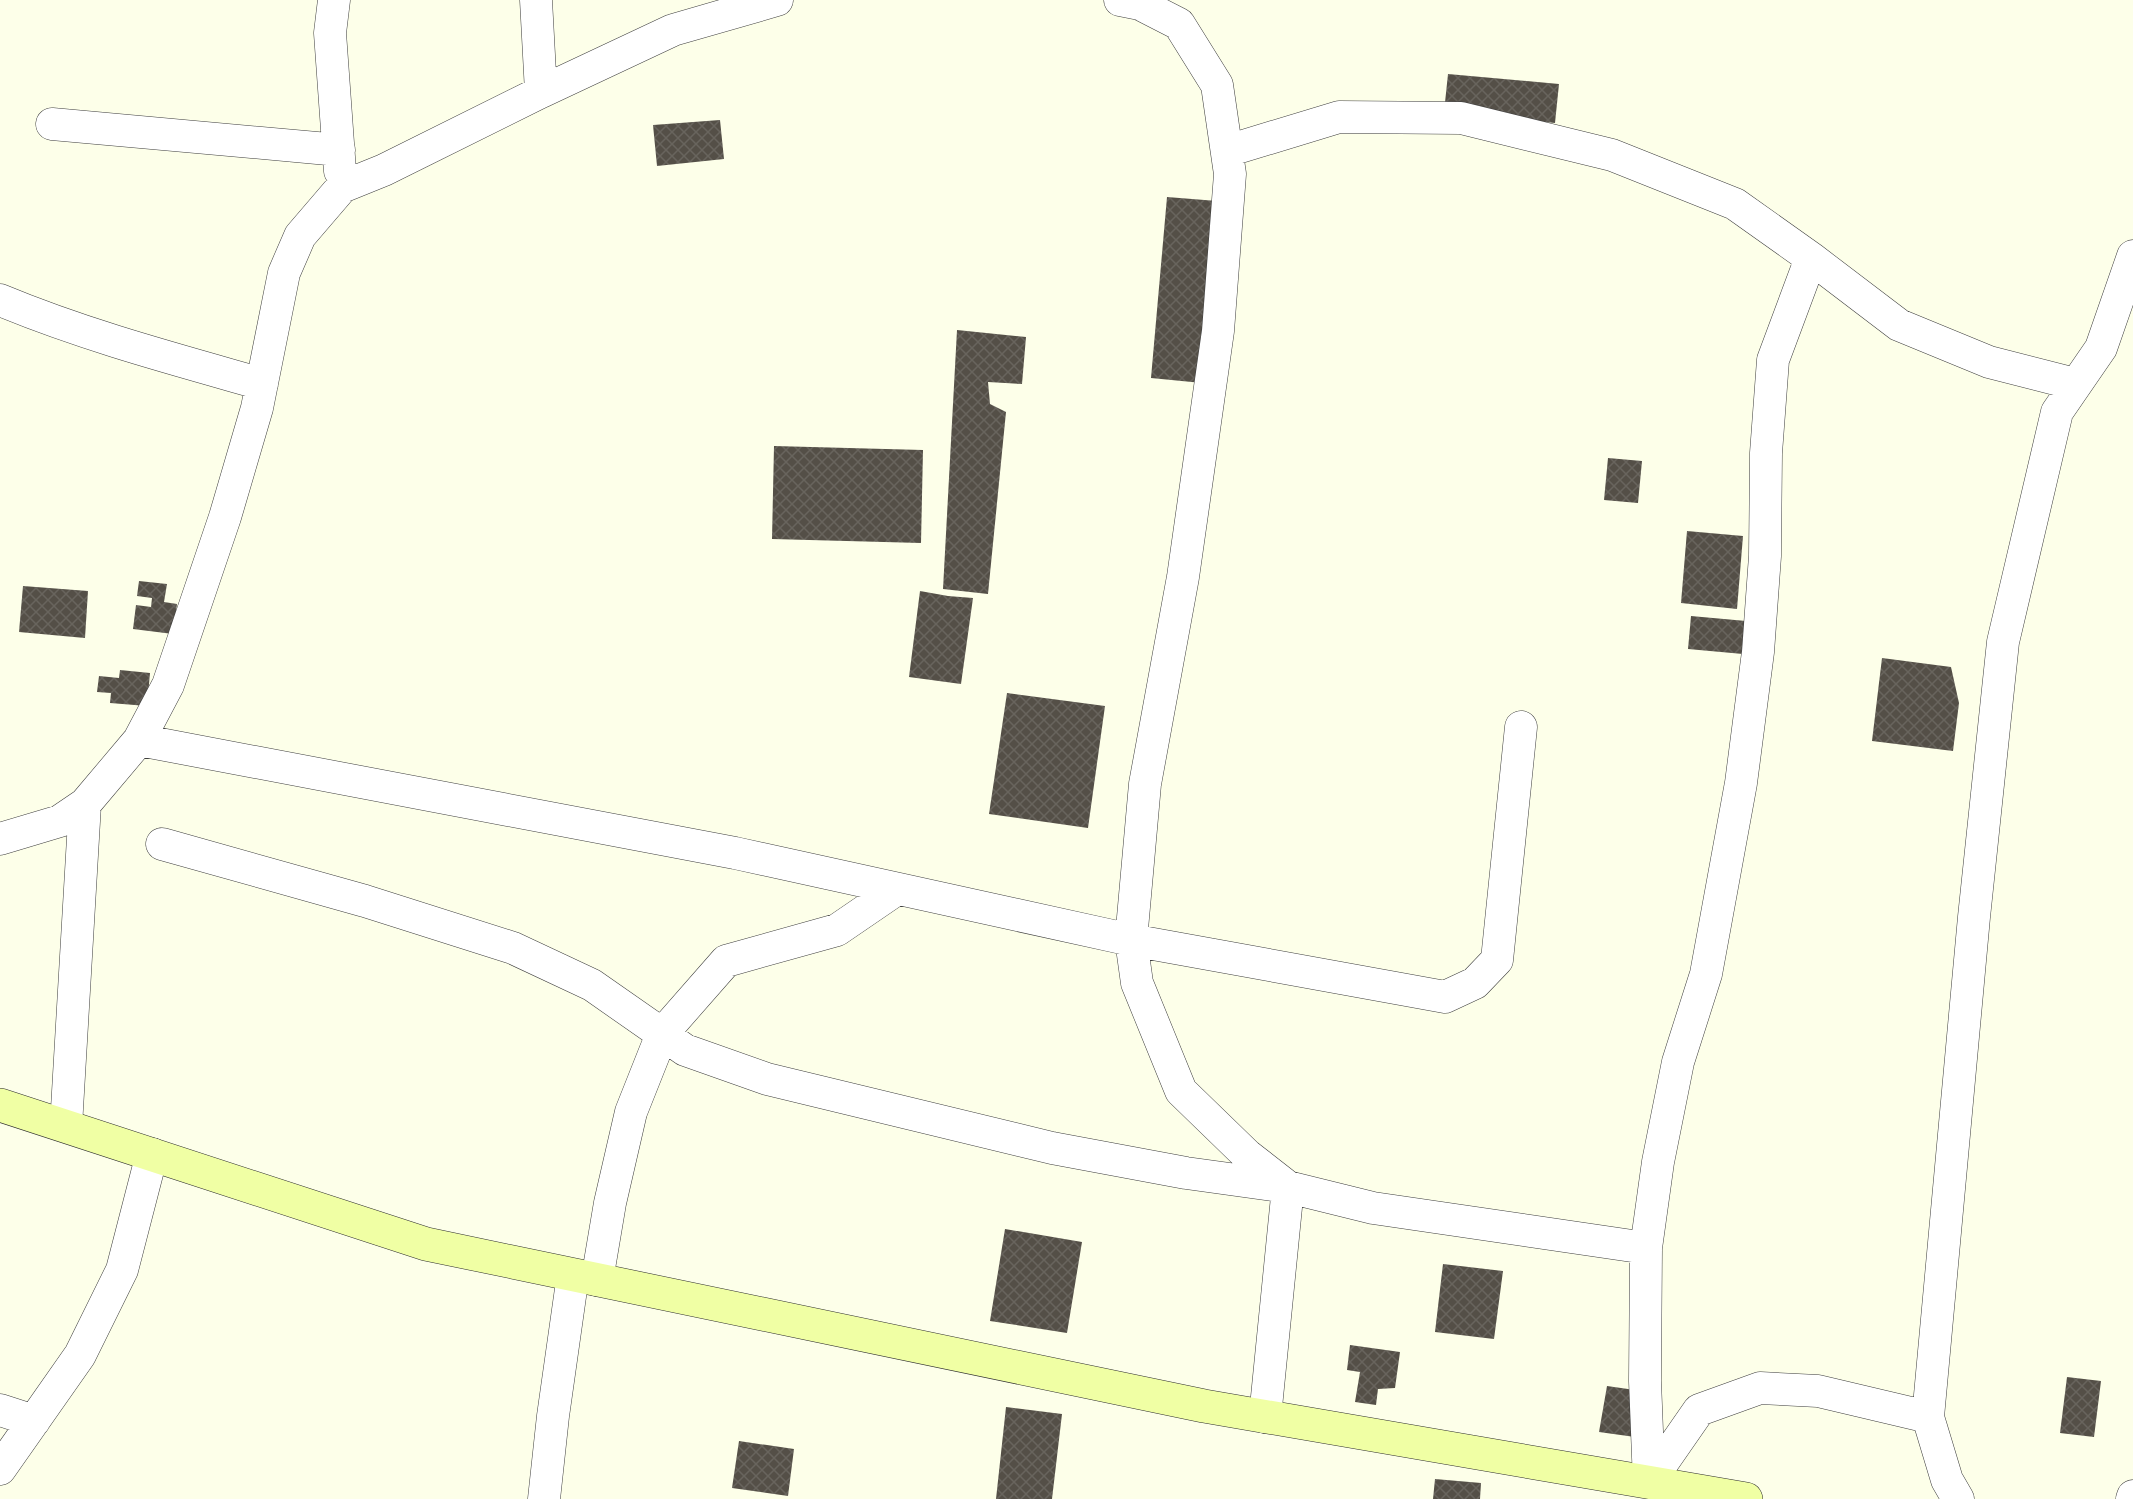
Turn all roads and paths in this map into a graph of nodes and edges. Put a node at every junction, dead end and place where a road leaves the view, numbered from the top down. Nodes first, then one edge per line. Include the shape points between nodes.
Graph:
1 (334, 0) edge
2 (536, 0) edge
3 (777, 0) edge
4 (1120, 0) edge
5 (1167, 6) edge
6 (541, 92) junction
7 (52, 124) dead end
8 (339, 150) junction
9 (1227, 151) junction
10 (342, 187) junction
11 (2133, 256) edge
12 (1811, 258) junction
13 (0, 300) edge
14 (262, 384) junction
15 (2075, 384) junction
16 (1521, 727) dead end
17 (139, 740) junction
18 (85, 804) junction
19 (0, 839) edge
20 (162, 844) dead end
21 (897, 889) junction
22 (1131, 940) junction
23 (662, 1034) junction
24 (0, 1105) edge
25 (66, 1126) junction
26 (152, 1154) junction
27 (1288, 1187) junction
28 (1646, 1248) junction
29 (585, 1278) junction
30 (0, 1410) edge
31 (1265, 1417) junction
32 (1928, 1417) junction
33 (34, 1421) junction
34 (0, 1469) edge
35 (1649, 1482) junction
36 (544, 1499) edge
37 (1746, 1499) edge
38 (1958, 1499) edge

1 - 8 street via 330,33
2 - 6 street
3 - 6 street via 673,30
4 - 5 street
5 - 9 street via 1217,85
6 - 10 street
7 - 8 street
8 - 10 street
9 - 12 street via 1339,117 1461,118 1622,159 1735,204
9 - 22 street via 1230,174 1218,331 1183,577 1145,784
10 - 14 street via 300,236 284,273
11 - 15 street via 2101,348
12 - 15 street via 1899,324 1989,362
12 - 28 street via 1773,360 1766,453 1765,556 1741,783 1706,974 1678,1062
13 - 14 street via 41,317
14 - 17 street via 225,517 168,685
15 - 32 street via 2056,412 2002,642
16 - 22 street via 1497,960 1475,983 1445,997
17 - 18 street
17 - 21 street via 723,851
18 - 19 street via 60,821
18 - 25 street
20 - 23 street via 513,948 592,985
21 - 22 street
21 - 23 street via 837,930 726,962
22 - 27 street via 1137,982 1181,1091 1247,1155
23 - 27 street via 705,1058 831,1095 1052,1148
23 - 29 street via 631,1112 610,1203
24 - 25 street
25 - 26 street
26 - 29 street via 426,1244
26 - 33 street via 122,1270 80,1356
27 - 28 street via 1373,1208
27 - 31 street
28 - 35 street
29 - 31 street
29 - 36 street via 553,1416
30 - 33 street
31 - 35 street
32 - 35 street via 1818,1392 1760,1388 1699,1410
32 - 38 street via 1947,1480
33 - 34 street
35 - 37 street

